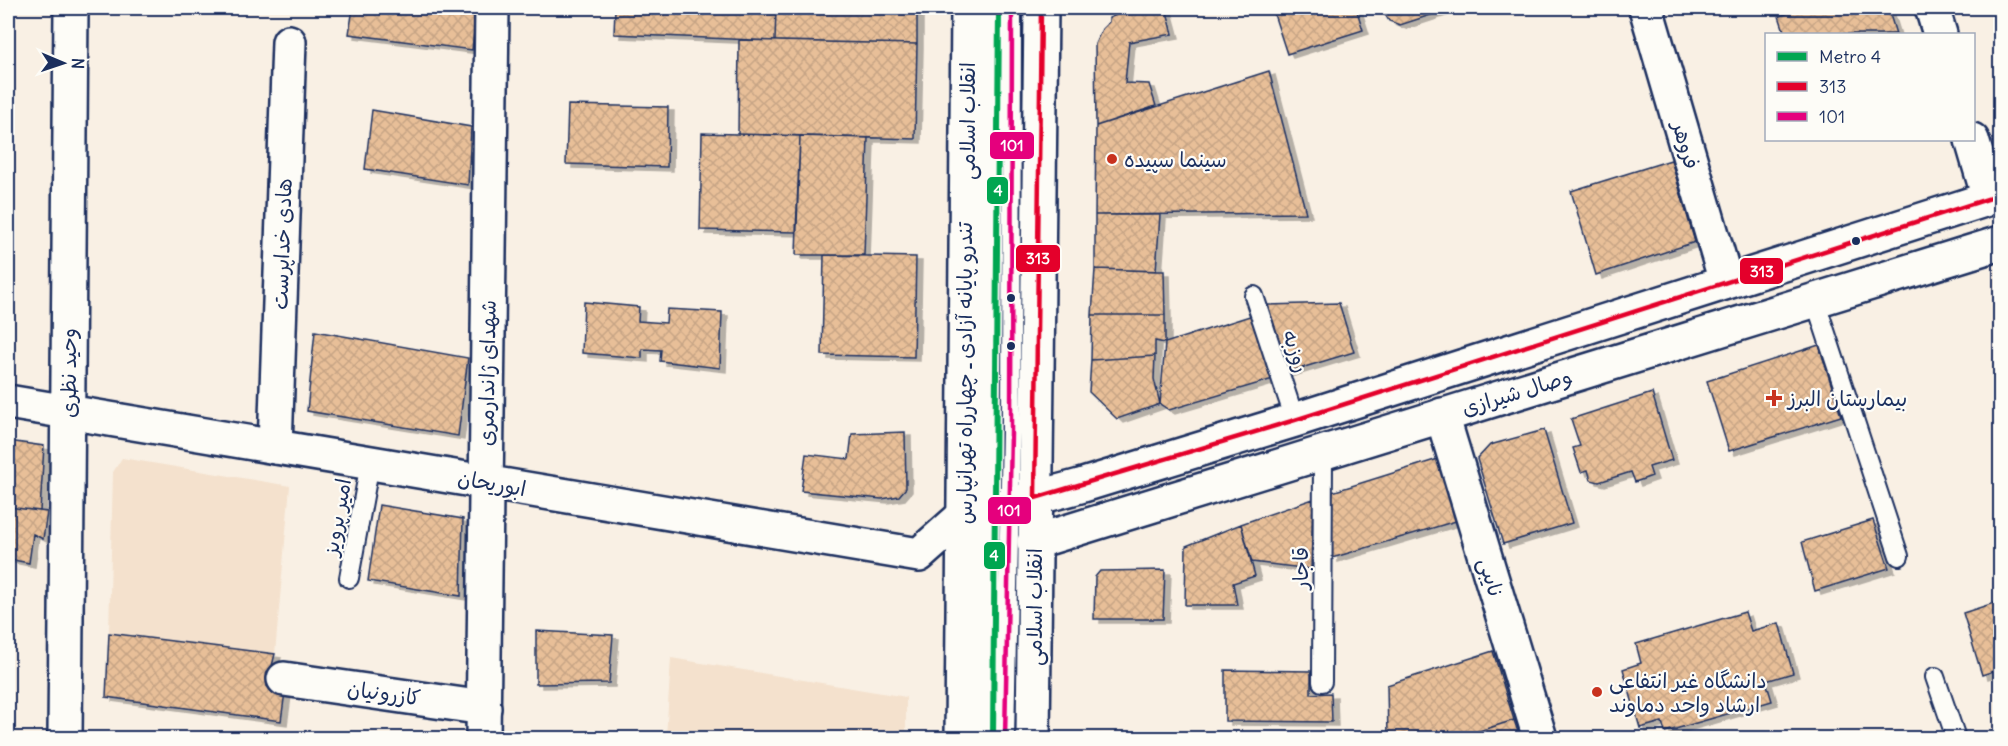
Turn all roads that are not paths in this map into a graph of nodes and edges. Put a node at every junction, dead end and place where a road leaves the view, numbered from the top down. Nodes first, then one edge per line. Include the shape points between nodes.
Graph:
1 (71, 8) edge
2 (492, 8) edge
3 (968, 8) edge
4 (990, 8) edge
5 (1012, 8) edge
6 (1041, 8) edge
7 (1646, 8) edge
8 (1932, 8) edge
9 (1940, 33) edge
10 (289, 42) dead end
11 (1972, 141) edge
12 (1995, 197) edge
13 (2001, 236) edge
14 (2001, 243) edge
15 (1726, 282) junction
16 (1254, 296) dead end
17 (1815, 300) junction
18 (8, 402) edge
19 (67, 411) junction
20 (1442, 415) junction
21 (1295, 420) junction
22 (275, 447) junction
23 (1323, 454) junction
24 (370, 463) junction
25 (485, 482) junction
26 (1090, 483) junction
27 (998, 508) junction
28 (1091, 525) junction
29 (1034, 542) junction
30 (1899, 556) dead end
31 (349, 578) dead end
32 (1935, 677) dead end
33 (284, 679) dead end
34 (1322, 682) dead end
35 (484, 723) edge
36 (65, 738) edge
37 (962, 738) edge
38 (984, 738) edge
39 (1005, 738) edge
40 (1033, 738) edge
41 (1540, 738) edge
42 (1956, 738) edge

1 - 19 street, وحید نظری
2 - 25 street, شهدای ژاندارمری
3 - 27 street, انقلاب اسلامی
4 - 27 lane, تندرو پایانه آزادی ـ چهارراه تهرانپارس
5 - 27 lane via 1011,421
6 - 27 street, انقلاب اسلامی
7 - 15 street, فروهر
8 - 9 street
10 - 22 street, هادی خداپرست
11 - 12 street
12 - 13 street
12 - 15 street, وصال شیرازی
14 - 17 street, وصال شیرازی
15 - 21 street, وصال شیرازی
16 - 21 lane, روزبه
17 - 20 street, وصال شیرازی
17 - 30 lane
18 - 19 street, ابوریحان
19 - 22 street, ابوریحان
19 - 36 street, وحید نظری
20 - 23 street, وصال شیرازی
20 - 41 street, نایبی
21 - 26 street, وصال شیرازی
22 - 24 street, ابوریحان
23 - 28 street, وصال شیرازی
23 - 34 lane, قاجار
24 - 25 street, ابوریحان
24 - 31 lane, امیر پرویز
25 - 27 street, ابوریحان via 919,555
25 - 35 street, شهدای ژاندارمری
26 - 27 street, وصال شیرازی
26 - 28 street
27 - 29 street, انقلاب اسلامی
27 - 37 street, انقلاب اسلامی
27 - 38 lane, تندرو پایانه آزادی ـ چهارراه تهرانپارس
27 - 39 lane
28 - 29 street, وصال شیرازی
29 - 40 street, انقلاب اسلامی
32 - 42 lane
33 - 35 street, کازرونیان

